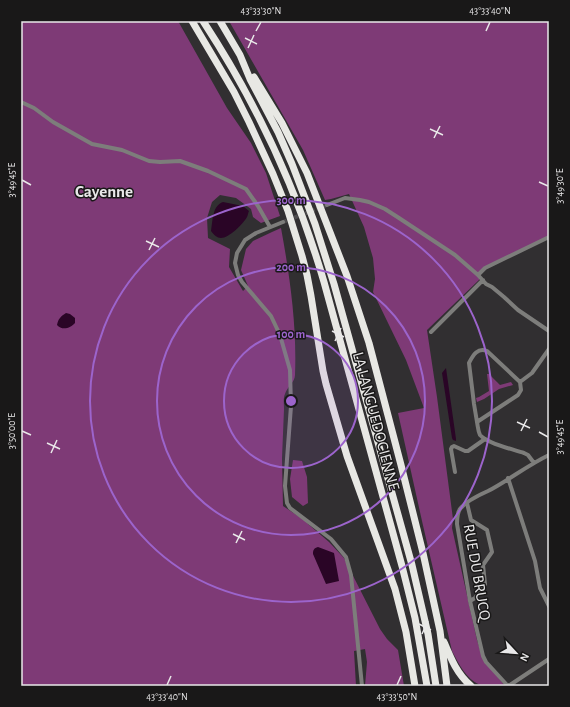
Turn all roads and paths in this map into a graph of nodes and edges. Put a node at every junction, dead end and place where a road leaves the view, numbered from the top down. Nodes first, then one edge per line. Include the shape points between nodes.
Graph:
1 (192, 21) edge
2 (203, 21) edge
3 (220, 21) edge
4 (240, 55) junction
5 (21, 102) edge
6 (327, 205) tunnel mouth
7 (283, 222) tunnel mouth
8 (270, 227) junction
9 (549, 238) edge
10 (478, 275) junction
11 (483, 280) junction
12 (549, 331) edge
13 (431, 332) dead end
14 (549, 349) edge
15 (520, 382) junction
16 (477, 422) junction
17 (485, 439) junction
18 (549, 455) edge
19 (534, 463) junction
20 (455, 472) dead end
21 (508, 478) junction
22 (467, 503) junction
23 (470, 601) junction
24 (549, 606) edge
25 (440, 631) junction
26 (549, 659) edge
27 (362, 686) edge
28 (415, 686) edge
29 (427, 686) edge
30 (436, 686) edge
31 (447, 686) edge
32 (471, 686) edge

1 - 28 highway via 242,108 288,211 307,274 326,384 347,456 395,589 406,632
2 - 29 highway, LA LANGUEDOCIENNE via 260,118 286,175 307,231 324,282 402,566 415,618
3 - 4 highway, LA LANGUEDOCIENNE
4 - 25 highway via 270,102 307,173 347,276 369,343 401,465
4 - 30 highway, LA LANGUEDOCIENNE via 295,172 328,263 412,565 427,628
5 - 8 street via 92,144 122,150 149,161 180,161 246,189
6 - 10 street via 346,198 369,202 385,209 455,255
7 - 8 street
8 - 27 street via 245,240 237,253 235,263 242,282 271,316 280,335 290,370 291,393 285,486 287,503 331,539 346,557 354,594
9 - 10 street via 485,268
10 - 11 street
11 - 12 street via 518,310
11 - 13 street
14 - 15 street via 532,373
15 - 16 street via 521,390 518,395
15 - 16 street via 488,351 478,351 469,363
16 - 17 street via 479,433
17 - 19 street via 524,453
17 - 20 street via 468,451 452,447
18 - 19 street
19 - 21 street
21 - 22 street
21 - 24 street via 535,561 540,588
22 - 23 street, RUE DU BRUCQ via 459,510 456,524
22 - 23 street via 472,522 487,530 492,550 483,565 485,584
23 - 26 street, RUE DU BRUCQ via 483,656 507,685
25 - 31 highway
25 - 32 highway via 454,666

